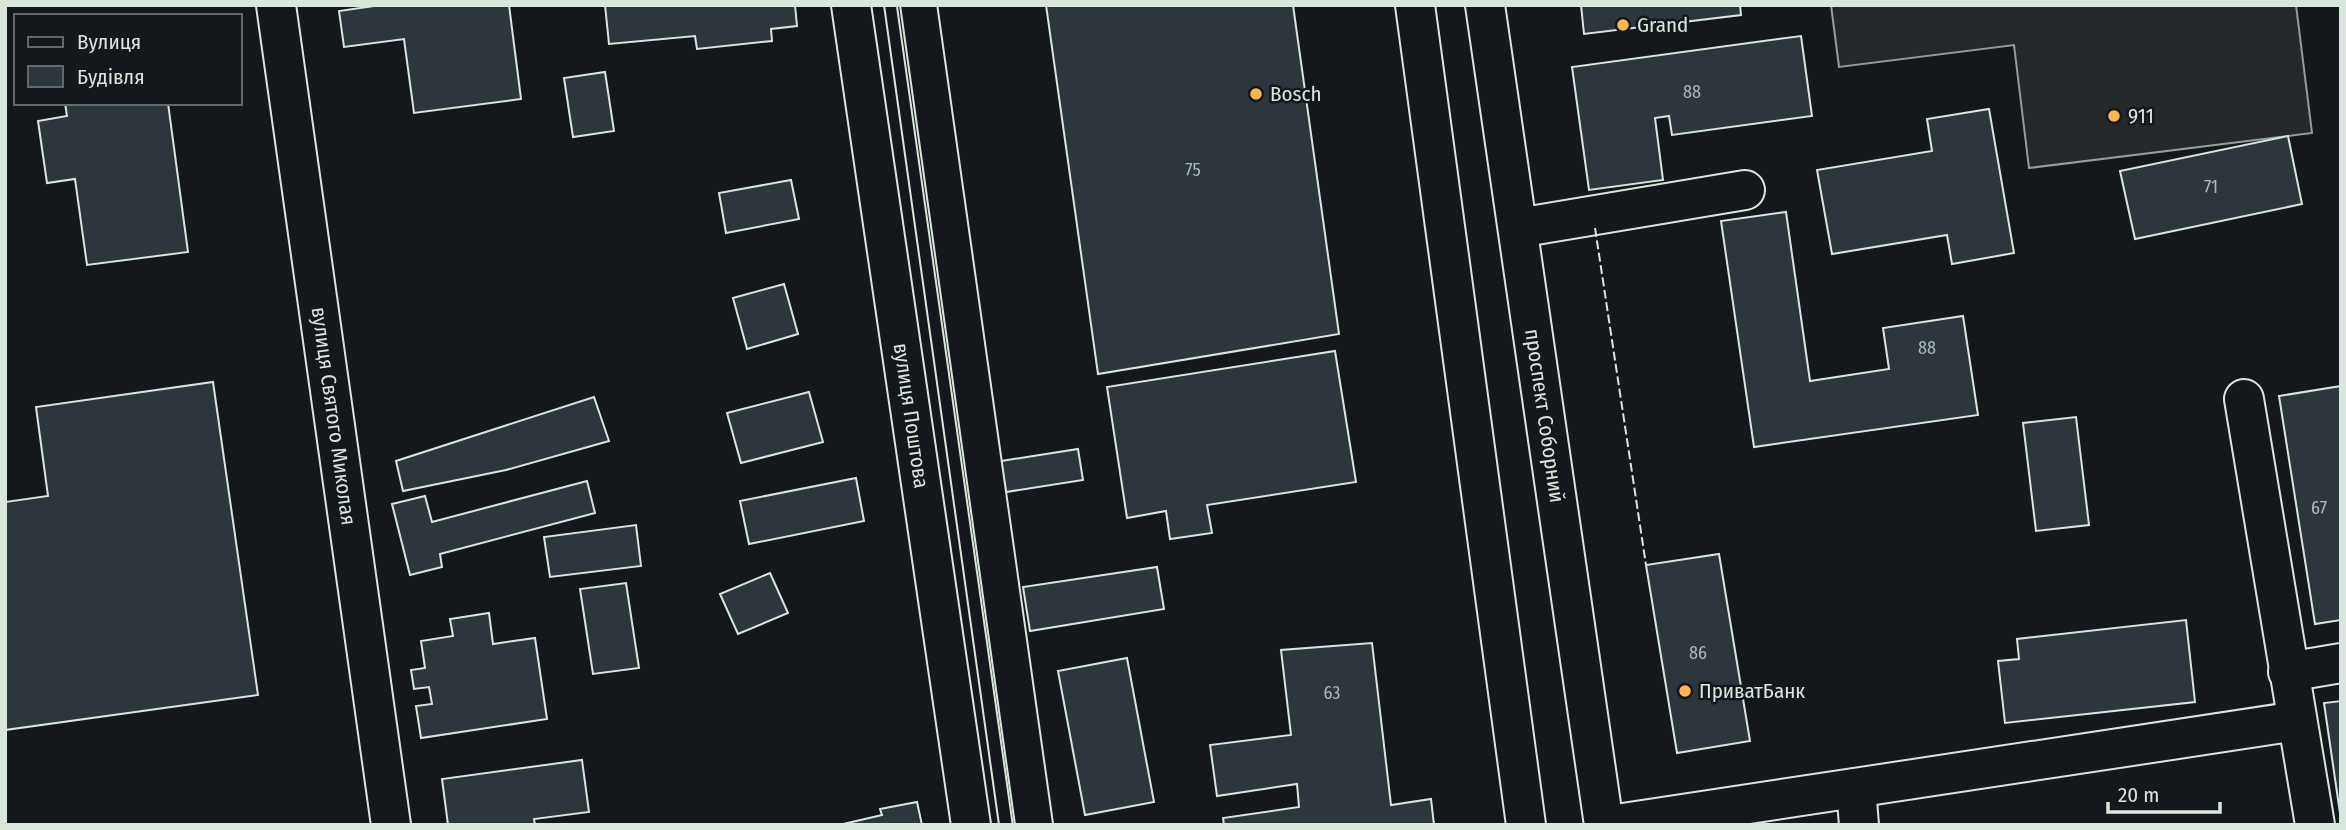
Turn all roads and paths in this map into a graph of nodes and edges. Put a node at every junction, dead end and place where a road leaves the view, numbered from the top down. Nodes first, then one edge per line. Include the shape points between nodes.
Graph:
1 (276, 5) edge
2 (851, 5) edge
3 (917, 5) edge
4 (1415, 5) edge
5 (1485, 5) edge
6 (1745, 190) dead end
7 (1518, 228) junction
8 (2244, 399) dead end
9 (2341, 663) edge
10 (2288, 672) junction
11 (2297, 721) junction
12 (1857, 806) edge
13 (391, 825) edge
14 (971, 825) edge
15 (1033, 825) edge
16 (1526, 825) edge
17 (1604, 825) edge
18 (1610, 825) edge
19 (2315, 825) edge

1 - 13 street, вулиця Святого Миколая
2 - 14 street, вулиця Поштова
3 - 15 street
4 - 16 street
5 - 7 street, проспект Соборний
6 - 7 street
7 - 17 street, проспект Соборний
8 - 10 street
9 - 10 street
10 - 11 street
11 - 12 street
11 - 19 street
12 - 18 street

